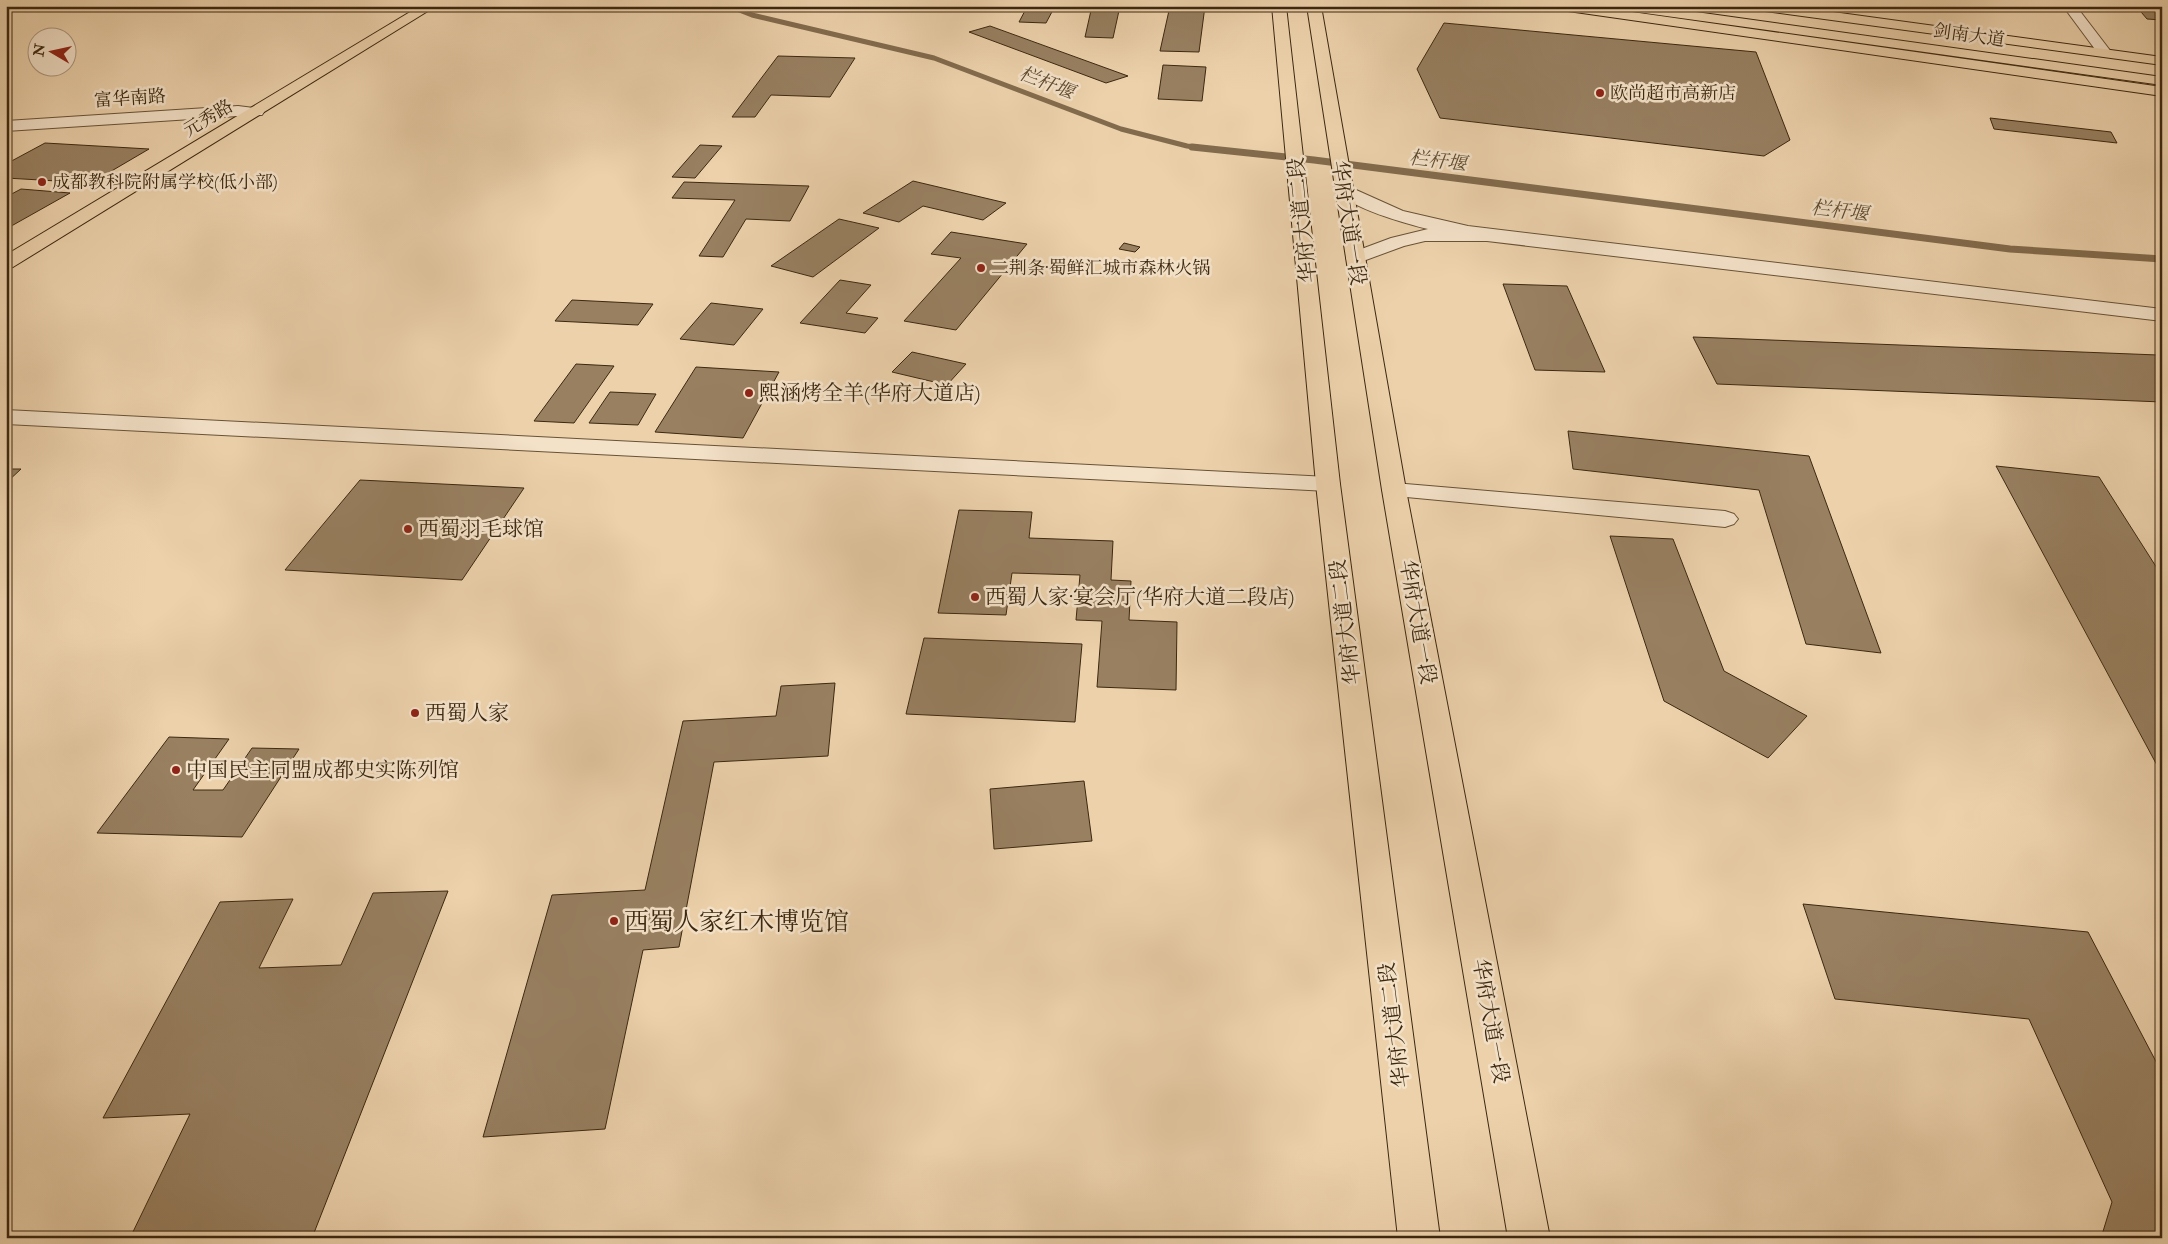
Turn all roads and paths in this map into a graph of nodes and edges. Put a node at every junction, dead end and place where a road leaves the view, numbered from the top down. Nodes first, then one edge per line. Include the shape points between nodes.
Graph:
1 (414, 6) edge
2 (430, 6) edge
3 (1279, 6) edge
4 (1314, 6) edge
5 (1561, 6) edge
6 (1623, 6) edge
7 (1696, 6) edge
8 (1758, 6) edge
9 (2069, 6) edge
10 (1952, 41) junction
11 (2105, 54) junction
12 (1982, 56) junction
13 (2162, 61) edge
14 (2162, 70) edge
15 (2162, 81) edge
16 (2128, 88) junction
17 (2162, 92) edge
18 (238, 111) junction
19 (256, 112) junction
20 (6, 126) edge
21 (1342, 173) junction
22 (1486, 235) junction
23 (6, 249) edge
24 (1355, 258) junction
25 (6, 263) edge
26 (2162, 315) edge
27 (6, 417) edge
28 (1328, 484) junction
29 (1394, 490) junction
30 (1725, 519) dead end
31 (1419, 1238) edge
32 (1528, 1238) edge

1 - 18 main road, 元秀路
2 - 19 main road, 元秀路
3 - 28 main road, 华府大道二段
4 - 21 main road, 华府大道一段
5 - 16 main road
6 - 12 main road, 剑南大道
7 - 10 main road, 剑南大道
8 - 11 main road
9 - 11 street
10 - 11 main road
10 - 14 main road, 剑南大道
11 - 13 main road
12 - 15 main road, 剑南大道
12 - 16 main road
16 - 17 main road
18 - 19 street, 富华南路
18 - 20 street, 富华南路
18 - 23 main road, 元秀路
19 - 25 main road, 元秀路
21 - 22 street via 1358,198 1394,214 1427,225
21 - 24 main road, 华府大道一段
22 - 24 street via 1449,234 1401,240
22 - 26 street
24 - 29 main road, 华府大道一段
27 - 28 street
28 - 31 main road, 华府大道二段
29 - 30 street
29 - 32 main road, 华府大道一段 via 1492,1020

